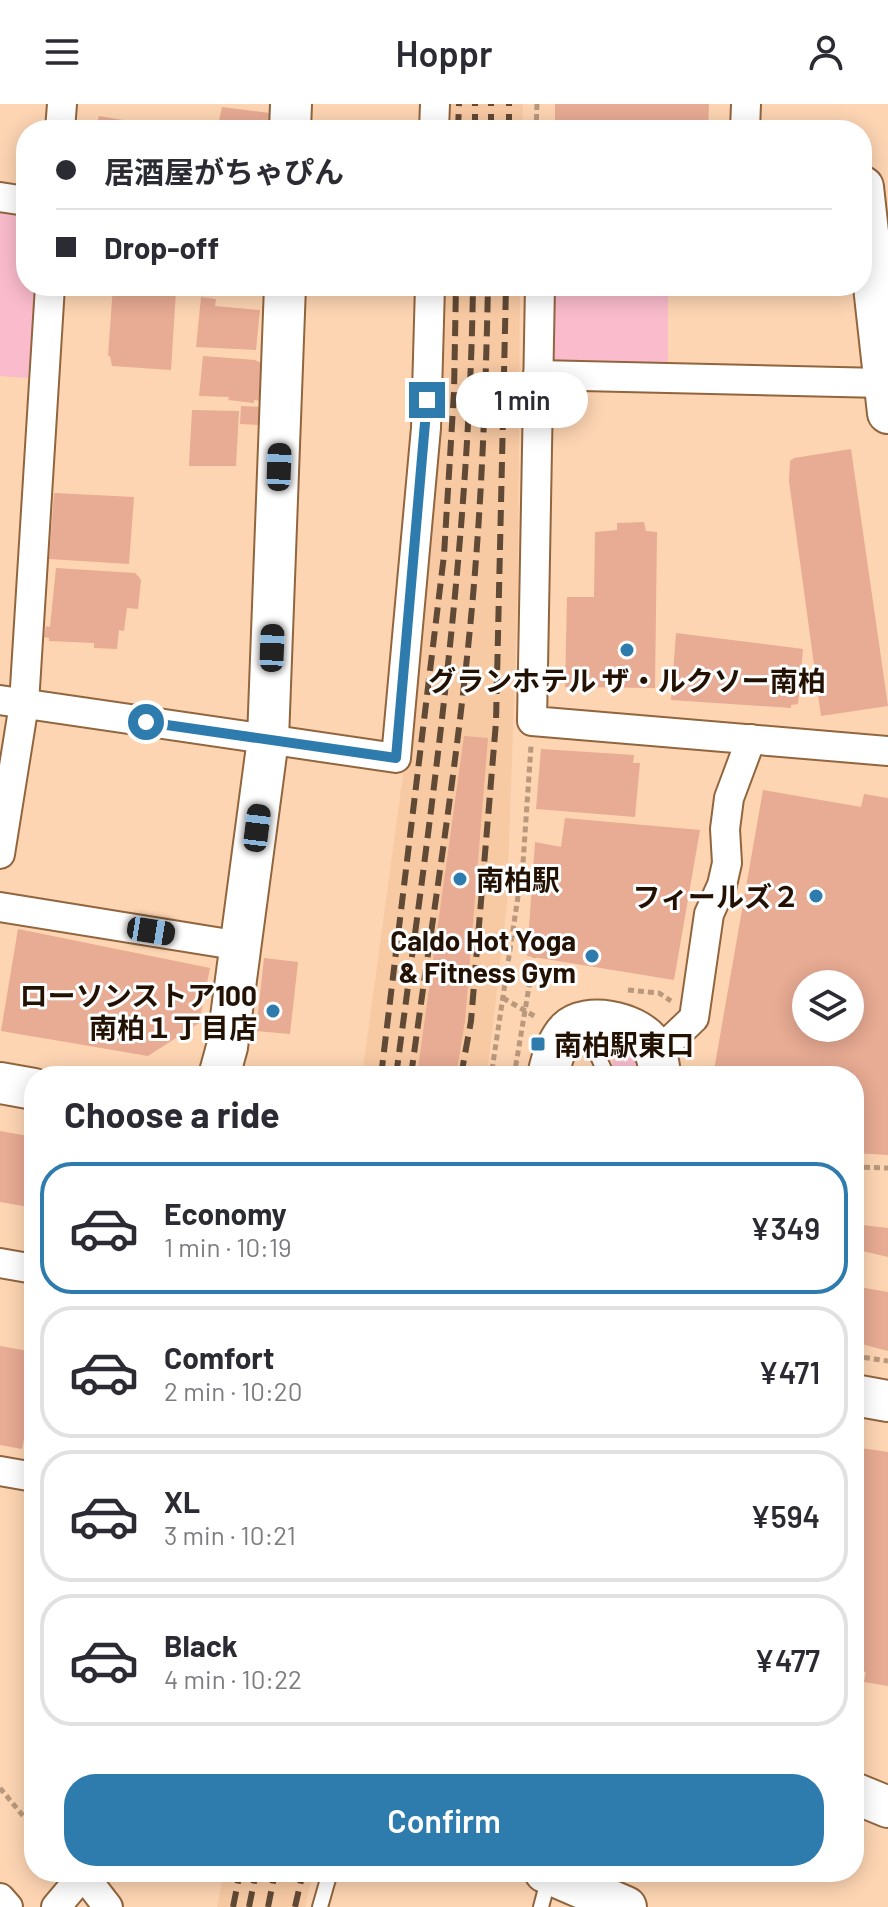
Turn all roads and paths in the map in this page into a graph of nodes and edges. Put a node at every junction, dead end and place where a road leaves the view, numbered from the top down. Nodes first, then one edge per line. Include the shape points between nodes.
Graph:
1 (872, 200) edge
2 (49, 296) edge
3 (285, 296) edge
4 (430, 296) edge
5 (540, 296) edge
6 (538, 375) junction
7 (886, 398) edge
8 (12, 702) edge
9 (532, 721) junction
10 (268, 739) junction
11 (751, 739) junction
12 (888, 751) edge
13 (0, 854) edge
14 (0, 907) edge
15 (241, 946) junction
16 (534, 957) dead end
17 (503, 998) junction
18 (552, 1024) junction
19 (657, 1063) edge
20 (222, 1066) edge
21 (493, 1066) edge
22 (516, 1066) edge
23 (551, 1066) edge
24 (602, 1066) edge
25 (0, 1083) edge
26 (24, 1087) edge
27 (864, 1167) edge
28 (888, 1168) edge
29 (0, 1263) edge
30 (24, 1267) edge
31 (864, 1357) edge
32 (888, 1361) edge
33 (864, 1397) edge
34 (888, 1401) edge
35 (0, 1471) edge
36 (24, 1475) edge
37 (0, 1788) edge
38 (864, 1797) edge
39 (888, 1807) edge
40 (24, 1817) edge
41 (75, 1882) edge
42 (87, 1882) edge
43 (327, 1882) edge
44 (545, 1884) edge
45 (0, 1898) edge
46 (8, 1907) edge
47 (56, 1907) edge
48 (108, 1907) edge
49 (320, 1907) edge
50 (626, 1907) edge

1 - 7 street
2 - 8 street
3 - 10 street
4 - 10 street via 426,428 396,758
5 - 6 street
6 - 7 street
6 - 9 street
8 - 10 street
8 - 13 street
9 - 11 street
9 - 17 path via 523,863
10 - 15 street
11 - 12 street
11 - 19 street via 729,798 727,863 709,914 694,1018
14 - 15 street
15 - 20 street
16 - 22 path, bridge
17 - 18 path
17 - 21 path
18 - 19 street via 623,1025 647,1038
18 - 23 street via 556,1048
18 - 24 lane via 586,1042
25 - 26 street
27 - 28 path
29 - 30 street
31 - 32 path
33 - 34 street
35 - 36 street
37 - 40 path
38 - 39 street
41 - 47 street
42 - 48 street
43 - 49 lane
44 - 50 street
45 - 46 street

